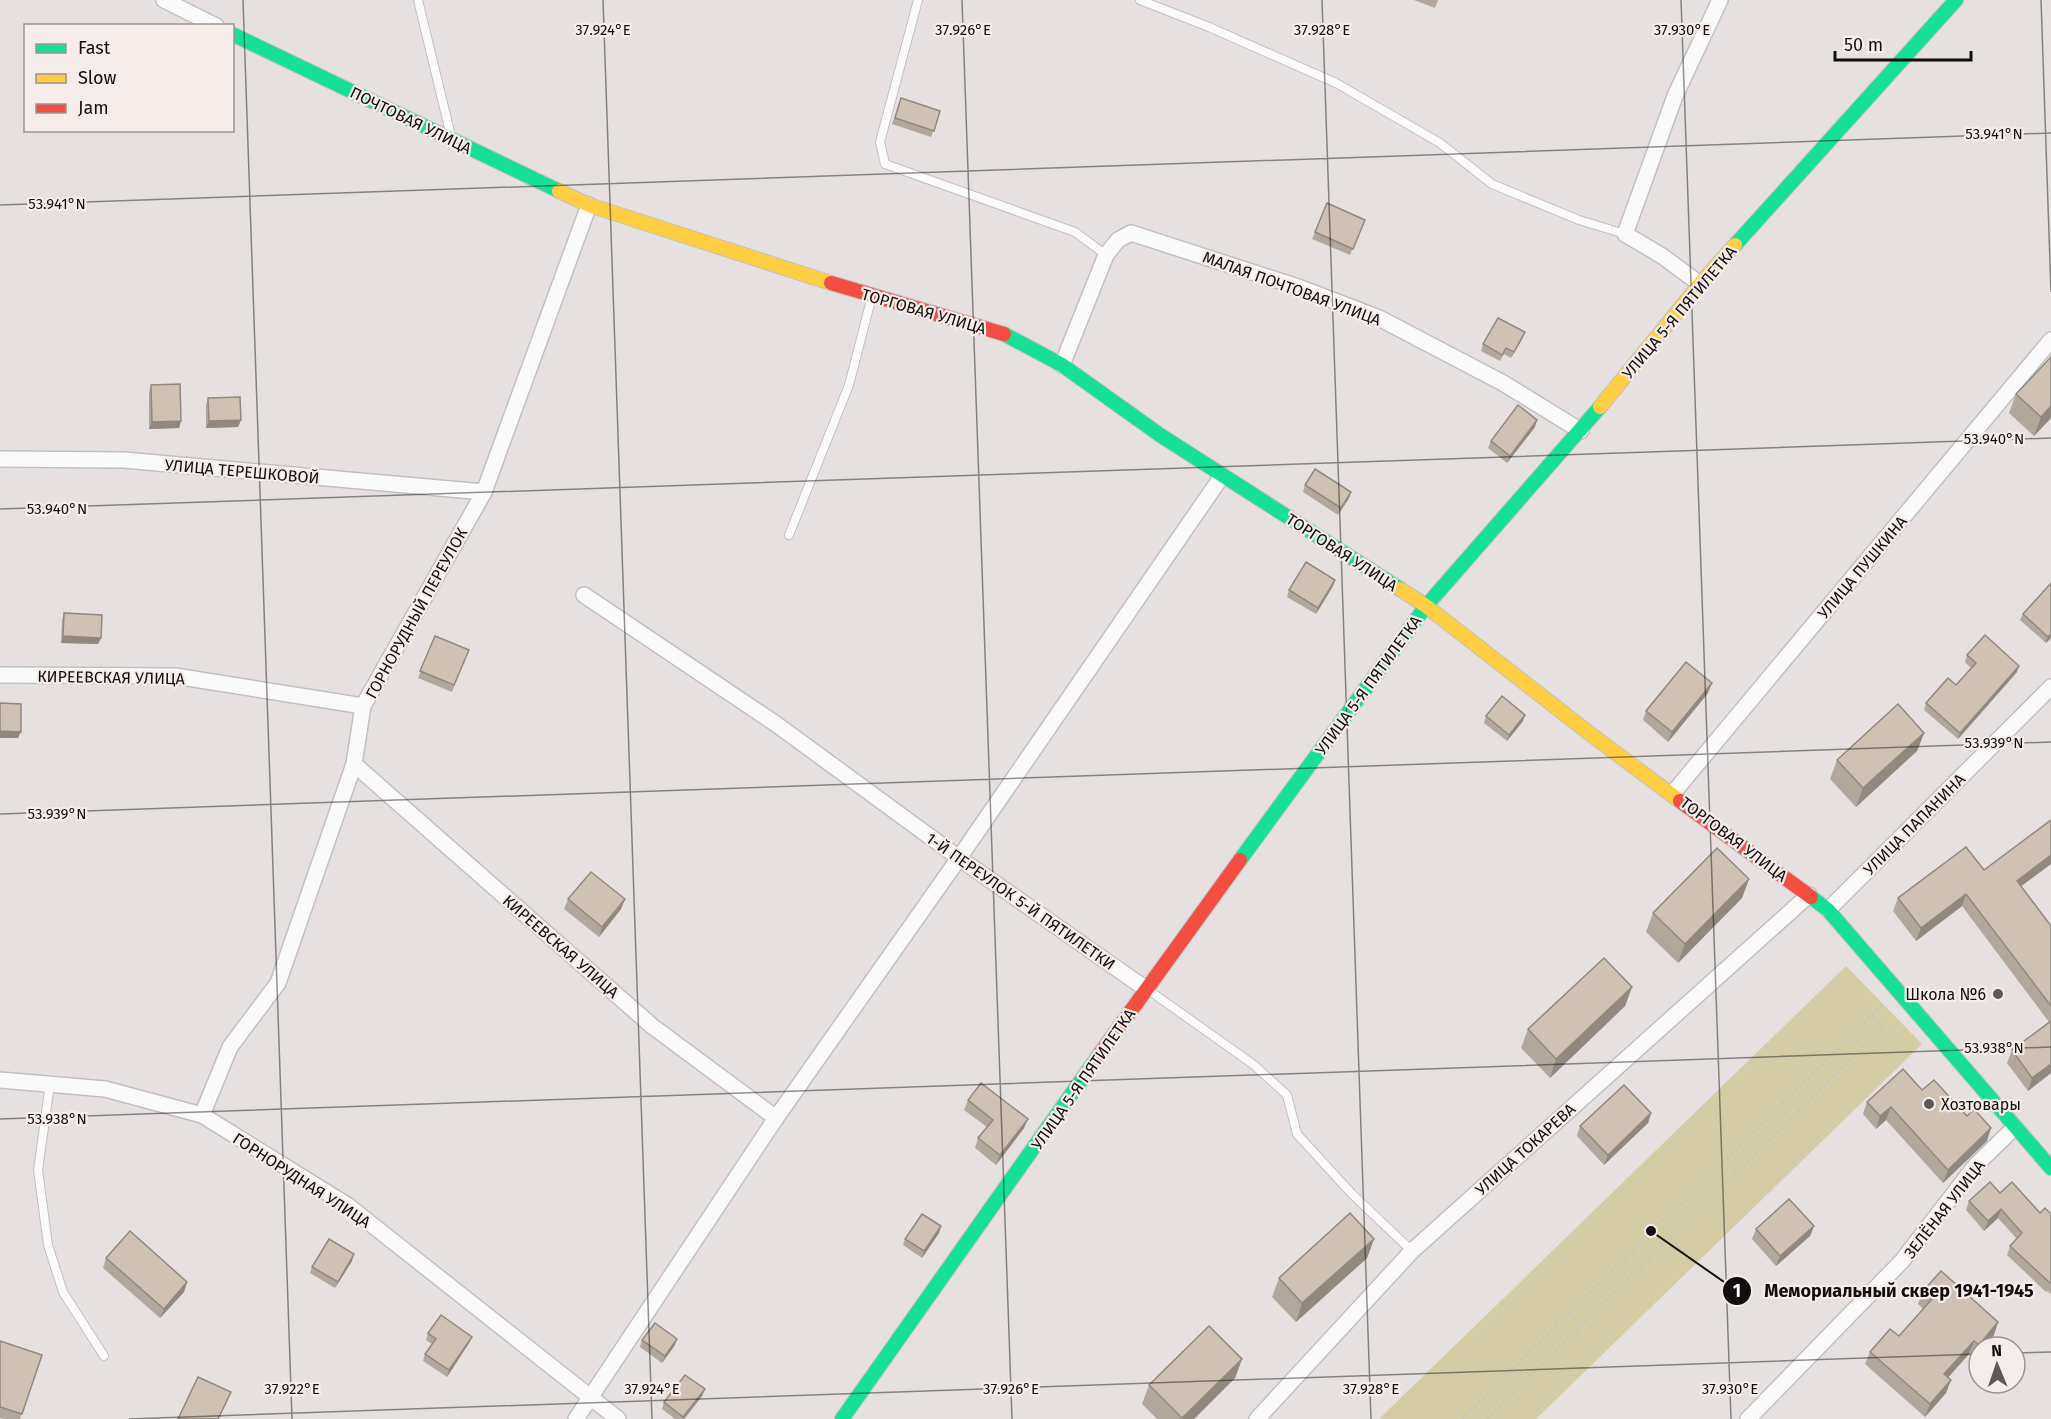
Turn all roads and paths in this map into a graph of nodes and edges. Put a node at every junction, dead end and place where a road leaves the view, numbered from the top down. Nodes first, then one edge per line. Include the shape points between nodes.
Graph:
1 (164, 0) edge
2 (418, 0) edge
3 (918, 0) edge
4 (1140, 0) edge
5 (1720, 0) edge
6 (1956, 0) edge
7 (212, 24) edge
8 (234, 35) edge
9 (452, 140) junction
10 (589, 206) junction
11 (1624, 234) junction
12 (1106, 255) junction
13 (1701, 284) junction
14 (872, 295) junction
15 (2051, 340) edge
16 (1062, 365) junction
17 (1581, 431) junction
18 (0, 459) edge
19 (1222, 476) junction
20 (484, 492) junction
21 (789, 535) dead end
22 (584, 595) dead end
23 (1426, 606) junction
24 (0, 675) edge
25 (2051, 687) edge
26 (363, 706) junction
27 (354, 764) junction
28 (1673, 794) junction
29 (959, 858) junction
30 (1809, 895) junction
31 (1828, 910) junction
32 (1146, 989) junction
33 (0, 1080) edge
34 (50, 1084) junction
35 (201, 1115) junction
36 (776, 1118) junction
37 (2015, 1127) junction
38 (2051, 1168) edge
39 (1412, 1251) junction
40 (104, 1356) dead end
41 (590, 1397) junction
42 (576, 1419) edge
43 (618, 1419) edge
44 (842, 1419) edge
45 (1257, 1419) edge
46 (1462, 1419) edge
47 (1487, 1419) edge
48 (1748, 1419) edge

1 - 7 street
2 - 9 lane
3 - 12 lane via 880,142 885,164 1075,232
4 - 11 lane via 1336,83 1440,143 1492,184
5 - 11 street via 1675,96
6 - 13 street, УЛИЦА 5-Я ПЯТИЛЕТКА
8 - 9 street, ПОЧТОВАЯ УЛИЦА
9 - 10 street, ПОЧТОВАЯ УЛИЦА
10 - 14 street, ТОРГОВАЯ УЛИЦА
10 - 20 street, ГОРНОРУДНЫЙ ПЕРЕУЛОК
11 - 13 street
12 - 16 street, МАЛАЯ ПОЧТОВАЯ УЛИЦА
12 - 17 street, МАЛАЯ ПОЧТОВАЯ УЛИЦА via 1118,240 1131,233 1308,291 1379,318 1503,383
13 - 17 street, УЛИЦА 5-Я ПЯТИЛЕТКА
14 - 16 street, ТОРГОВАЯ УЛИЦА via 1010,336
14 - 21 lane via 849,385
15 - 28 street, УЛИЦА ПУШКИНА
16 - 19 street, ТОРГОВАЯ УЛИЦА
17 - 23 street, УЛИЦА 5-Я ПЯТИЛЕТКА
18 - 20 street, УЛИЦА ТЕРЕШКОВОЙ via 124,460
19 - 23 street, ТОРГОВАЯ УЛИЦА
19 - 29 street
20 - 26 street, ГОРНОРУДНЫЙ ПЕРЕУЛОК
22 - 29 street, 1-Й ПЕРЕУЛОК 5-Й ПЯТИЛЕТКИ via 776,724
23 - 28 street, ТОРГОВАЯ УЛИЦА
23 - 32 street, УЛИЦА 5-Я ПЯТИЛЕТКА
24 - 26 street, КИРЕЕВСКАЯ УЛИЦА via 174,676
25 - 31 street, УЛИЦА ПАПАНИНА
26 - 27 street, ГОРНОРУДНЫЙ ПЕРЕУЛОК
27 - 35 street, ГОРНОРУДНЫЙ ПЕРЕУЛОК via 278,983 230,1047
27 - 36 street, КИРЕЕВСКАЯ УЛИЦА via 652,1026
28 - 30 street, ТОРГОВАЯ УЛИЦА
29 - 32 street, 1-Й ПЕРЕУЛОК 5-Й ПЯТИЛЕТКИ
29 - 36 street
30 - 31 street, ТОРГОВАЯ УЛИЦА
30 - 39 street, УЛИЦА ТОКАРЕВА
31 - 37 street, ТОРГОВАЯ УЛИЦА
32 - 39 lane, 1-Й ПЕРЕУЛОК 5-Й ПЯТИЛЕТКИ via 1254,1065 1287,1095 1297,1134
32 - 44 street, УЛИЦА 5-Я ПЯТИЛЕТКА
33 - 34 street, ГОРНОРУДНАЯ УЛИЦА
34 - 35 street, ГОРНОРУДНАЯ УЛИЦА via 105,1089
34 - 40 lane via 38,1170 48,1245 63,1292
35 - 41 street, ГОРНОРУДНАЯ УЛИЦА via 347,1205
36 - 41 street
37 - 38 street, ТОРГОВАЯ УЛИЦА
37 - 48 street, ЗЕЛЁНАЯ УЛИЦА via 1976,1166 1902,1261
39 - 45 street, УЛИЦА ТОКАРЕВА
41 - 42 street
41 - 43 street, ГОРНОРУДНАЯ УЛИЦА
46 - 47 path via 1871,1016 1883,1027

